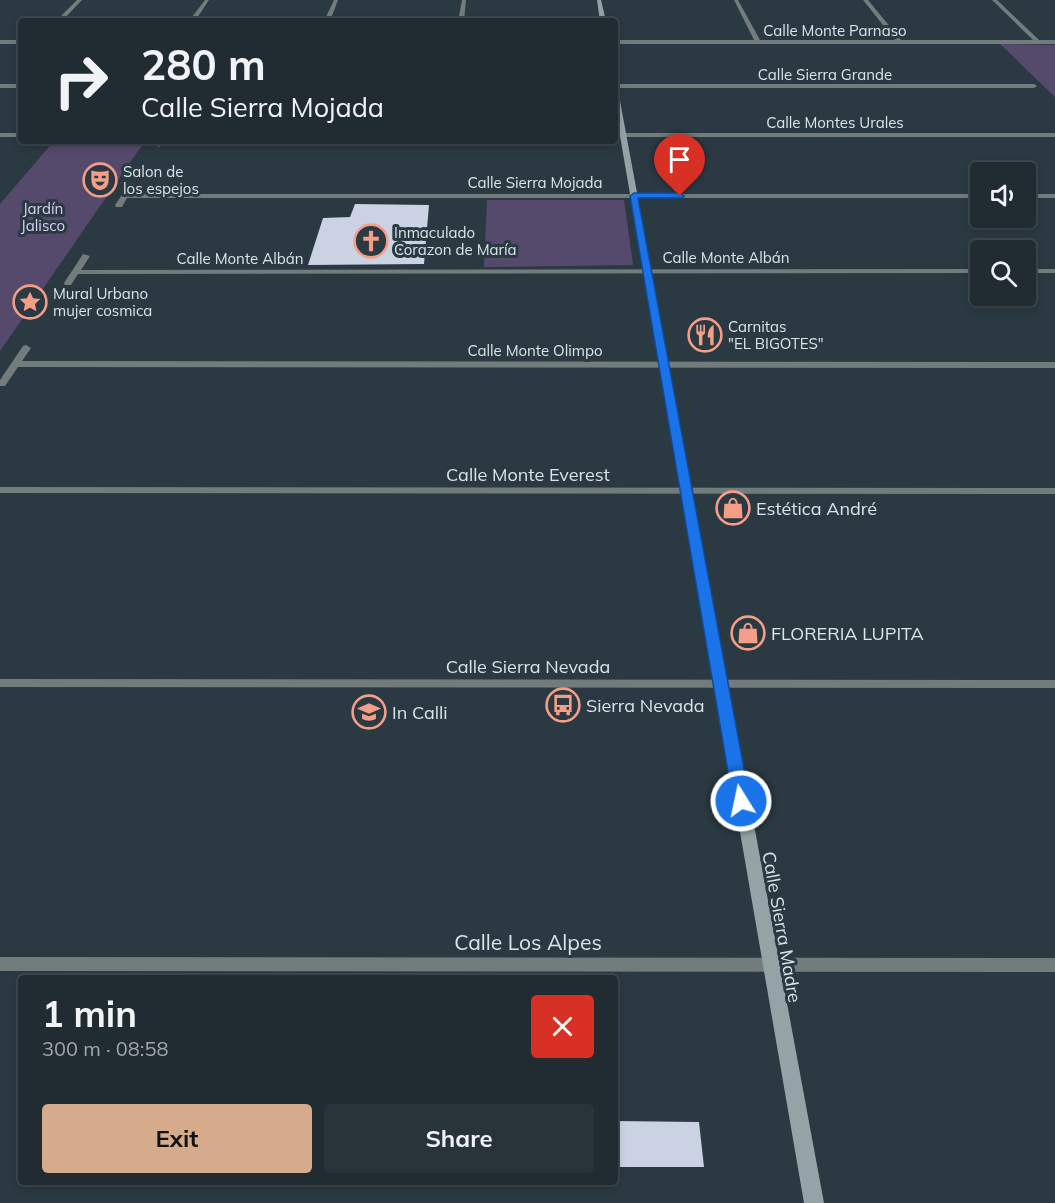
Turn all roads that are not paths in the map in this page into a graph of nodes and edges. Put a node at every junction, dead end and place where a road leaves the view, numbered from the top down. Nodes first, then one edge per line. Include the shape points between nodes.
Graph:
1 (80, 0) edge
2 (207, 0) edge
3 (336, 0) edge
4 (464, 0) edge
5 (599, 0) edge
6 (736, 0) edge
7 (865, 0) edge
8 (994, 0) edge
9 (61, 18) edge
10 (194, 18) edge
11 (328, 18) edge
12 (461, 18) edge
13 (602, 18) edge
14 (0, 42) edge
15 (18, 42) edge
16 (618, 42) edge
17 (758, 42) junction
18 (899, 42) junction
19 (1038, 42) junction
20 (1055, 42) edge
21 (0, 86) edge
22 (18, 86) edge
23 (618, 88) edge
24 (1042, 94) dead end
25 (0, 135) edge
26 (18, 135) edge
27 (619, 135) edge
28 (1055, 135) edge
29 (133, 185) dead end
30 (126, 196) junction
31 (634, 196) junction
32 (970, 196) edge
33 (1036, 196) edge
34 (1055, 196) edge
35 (119, 205) dead end
36 (86, 256) dead end
37 (1055, 270) edge
38 (647, 271) junction
39 (970, 271) edge
40 (1036, 271) edge
41 (76, 272) junction
42 (68, 283) dead end
43 (26, 348) dead end
44 (15, 364) junction
45 (664, 365) junction
46 (1055, 365) edge
47 (2, 384) dead end
48 (0, 490) edge
49 (686, 490) junction
50 (1055, 490) edge
51 (0, 683) edge
52 (1055, 684) edge
53 (721, 685) junction
54 (0, 964) edge
55 (771, 964) junction
56 (1055, 965) edge
57 (814, 1203) edge

1 - 9 street
2 - 10 street
3 - 11 street
4 - 12 street
5 - 13 street
6 - 17 street
7 - 18 street
8 - 19 street
14 - 15 street
16 - 17 street, Calle Monte Parnaso
17 - 18 street, Calle Monte Parnaso
18 - 19 street, Calle Monte Parnaso
19 - 20 street, Calle Monte Parnaso
21 - 22 street
23 - 24 street, Calle Sierra Grande via 1031,83
25 - 26 street
27 - 28 street, Calle Montes Urales
27 - 31 street, Calle Sierra Madre
29 - 30 street
30 - 31 street, Calle Sierra Mojada
30 - 35 street
31 - 32 street, Calle Sierra Mojada
31 - 38 street, Calle Sierra Madre
33 - 34 street
36 - 41 street
37 - 40 street
38 - 39 street, Calle Monte Albán
38 - 41 street, Calle Monte Albán
38 - 45 street, Calle Sierra Madre
41 - 42 street
43 - 44 street
44 - 45 street, Calle Monte Olimpo
44 - 47 street
45 - 46 street, Calle Monte Olimpo
45 - 49 street, Calle Sierra Madre
48 - 49 street, Calle Monte Everest
49 - 50 street, Calle Monte Everest
49 - 53 street, Calle Sierra Madre
51 - 53 street, Calle Sierra Nevada
52 - 53 street, Calle Sierra Nevada
53 - 55 street, Calle Sierra Madre
54 - 55 street, Calle Los Alpes
55 - 56 street, Calle Los Alpes
55 - 57 street, Calle Sierra Madre

